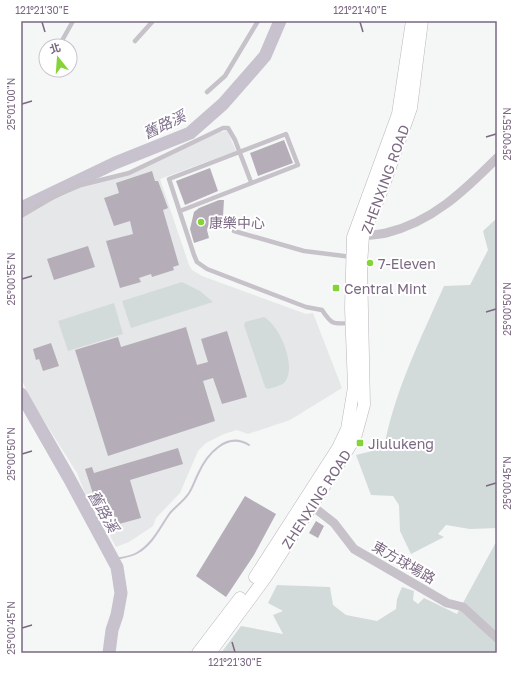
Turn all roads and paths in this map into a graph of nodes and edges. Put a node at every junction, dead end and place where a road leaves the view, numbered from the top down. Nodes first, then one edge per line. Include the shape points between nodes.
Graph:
1 (73, 21) edge
2 (153, 21) edge
3 (258, 21) edge
4 (412, 21) edge
5 (422, 21) edge
6 (63, 38) edge
7 (135, 41) dead end
8 (207, 92) dead end
9 (239, 152) junction
10 (497, 158) edge
11 (251, 182) junction
12 (180, 211) junction
13 (21, 216) edge
14 (234, 231) dead end
15 (358, 237) junction
16 (356, 257) junction
17 (357, 323) junction
18 (308, 503) junction
19 (497, 638) edge
20 (198, 653) edge
21 (210, 653) edge

1 - 6 lane
2 - 7 lane
3 - 8 lane via 226,76
4 - 15 street, ZHENXING ROAD via 400,108
5 - 15 street, ZHENXING ROAD via 411,108 382,190
9 - 11 lane
9 - 11 lane via 286,134 298,164
9 - 12 lane via 169,179
9 - 13 lane via 228,128 223,128 129,173 81,185 55,196
10 - 15 street via 457,197 429,217 388,233
11 - 12 lane
12 - 17 lane via 194,255 202,266 306,307 322,310 328,321 335,324
14 - 16 lane via 304,251
15 - 16 street, ZHENXING ROAD
16 - 17 street, ZHENXING ROAD
17 - 18 street, ZHENXING ROAD via 354,387 347,429
18 - 19 street, 東方球場路 via 334,523 354,549 447,603 463,607
18 - 20 street, ZHENXING ROAD via 247,590
18 - 21 street, ZHENXING ROAD via 266,577

